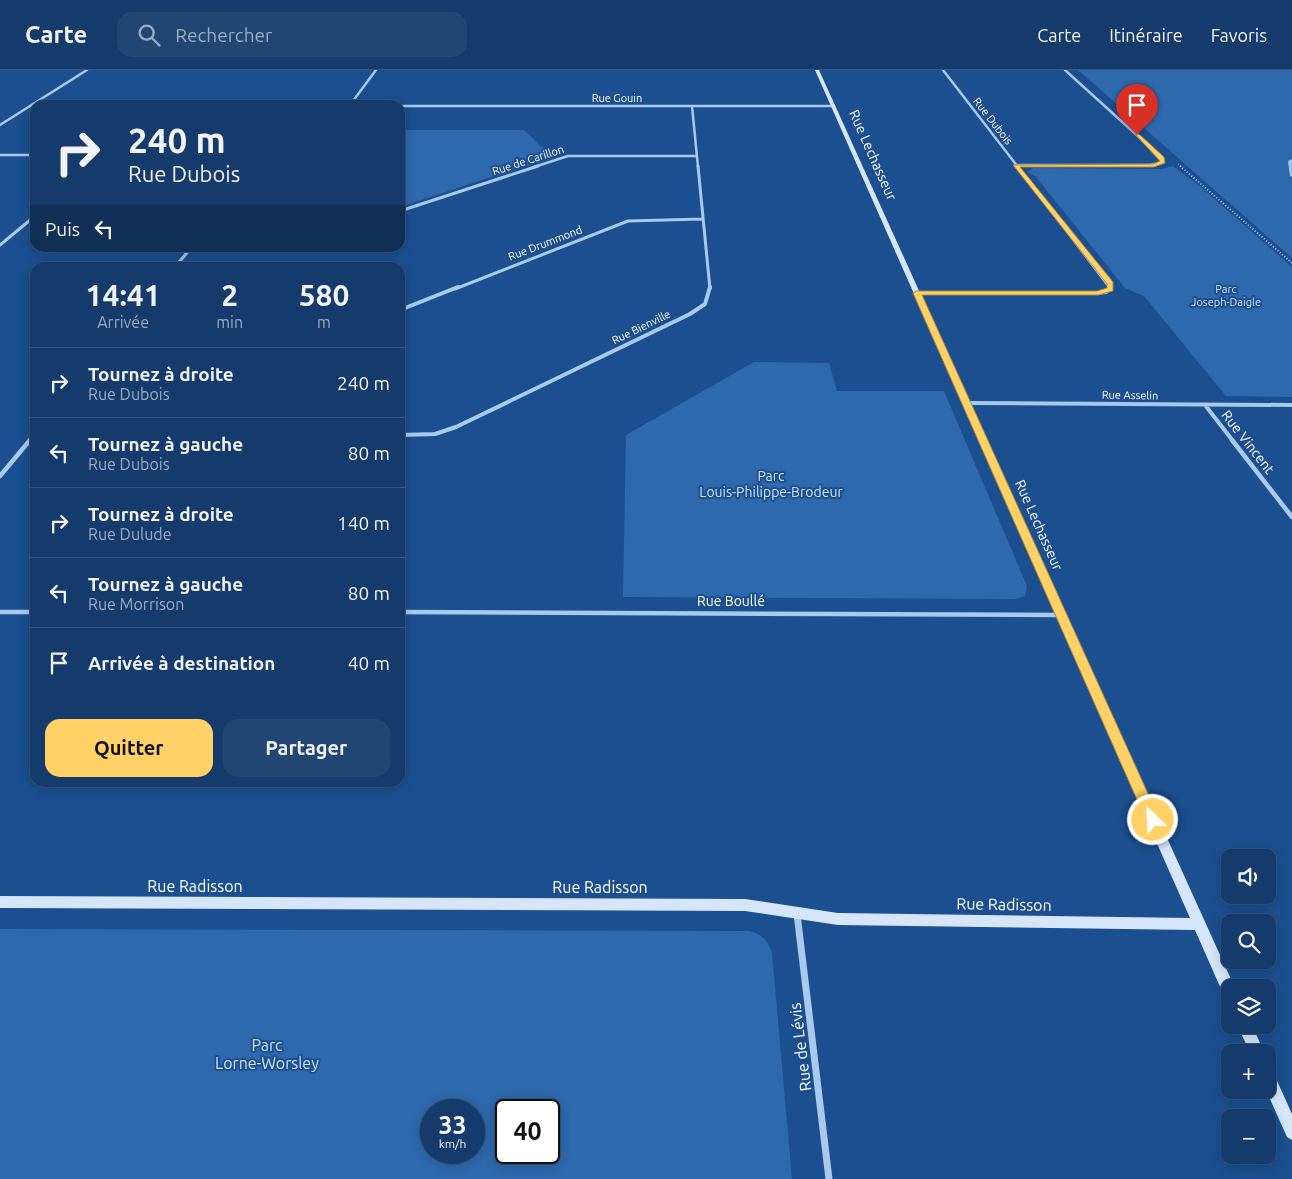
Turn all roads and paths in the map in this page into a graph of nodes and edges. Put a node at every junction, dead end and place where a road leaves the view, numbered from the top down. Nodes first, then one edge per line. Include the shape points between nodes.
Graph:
1 (87, 70) edge
2 (376, 70) edge
3 (817, 70) edge
4 (942, 70) edge
5 (1065, 70) edge
6 (39, 100) edge
7 (354, 100) edge
8 (29, 106) edge
9 (405, 106) edge
10 (692, 106) junction
11 (834, 106) junction
12 (0, 125) edge
13 (0, 155) edge
14 (30, 156) edge
15 (697, 156) junction
16 (1016, 165) junction
17 (1178, 166) dead end
18 (405, 209) edge
19 (702, 219) junction
20 (30, 220) edge
21 (0, 245) edge
22 (188, 252) edge
23 (179, 262) edge
24 (1292, 263) edge
25 (917, 293) junction
26 (405, 308) edge
27 (967, 403) junction
28 (1205, 405) junction
29 (1292, 405) edge
30 (405, 435) edge
31 (30, 440) edge
32 (0, 476) edge
33 (1292, 517) edge
34 (0, 612) edge
35 (30, 612) edge
36 (405, 612) edge
37 (1061, 615) junction
38 (0, 902) edge
39 (797, 912) junction
40 (1199, 924) junction
41 (1224, 979) edge
42 (1276, 1095) edge
43 (1292, 1132) edge
44 (830, 1179) edge

1 - 6 street
2 - 7 street
3 - 11 street, Rue Lechasseur
4 - 16 street, Rue Dubois
5 - 16 street via 1162,158 1162,163
8 - 12 street
9 - 10 street, Rue Gouin
10 - 11 street, Rue Gouin
10 - 15 street, Rue Bienville
11 - 25 street, Rue Lechasseur
13 - 14 street
15 - 18 street, Rue de Carillon via 568,156
15 - 19 street, Rue Bienville
16 - 25 street, Rue Dubois via 1111,284 1111,289 1098,293
17 - 24 path
19 - 26 street, Rue Drummond via 628,220
19 - 30 street, Rue Bienville via 710,294 708,301 698,309 456,427 435,434
20 - 21 street
22 - 23 street
25 - 27 street, Rue Lechasseur
27 - 28 street, Rue Asselin
27 - 37 street, Rue Lechasseur
28 - 29 street, Rue Asselin
28 - 33 street, Rue Vincent
31 - 32 street
34 - 35 street
36 - 37 street, Rue Boullé
37 - 40 street, Rue Lechasseur
38 - 39 street, Rue Radisson via 745,905
39 - 40 street, Rue Radisson via 838,919
39 - 44 street, Rue de Lévis
40 - 41 street, Rue Lechasseur
42 - 43 street

